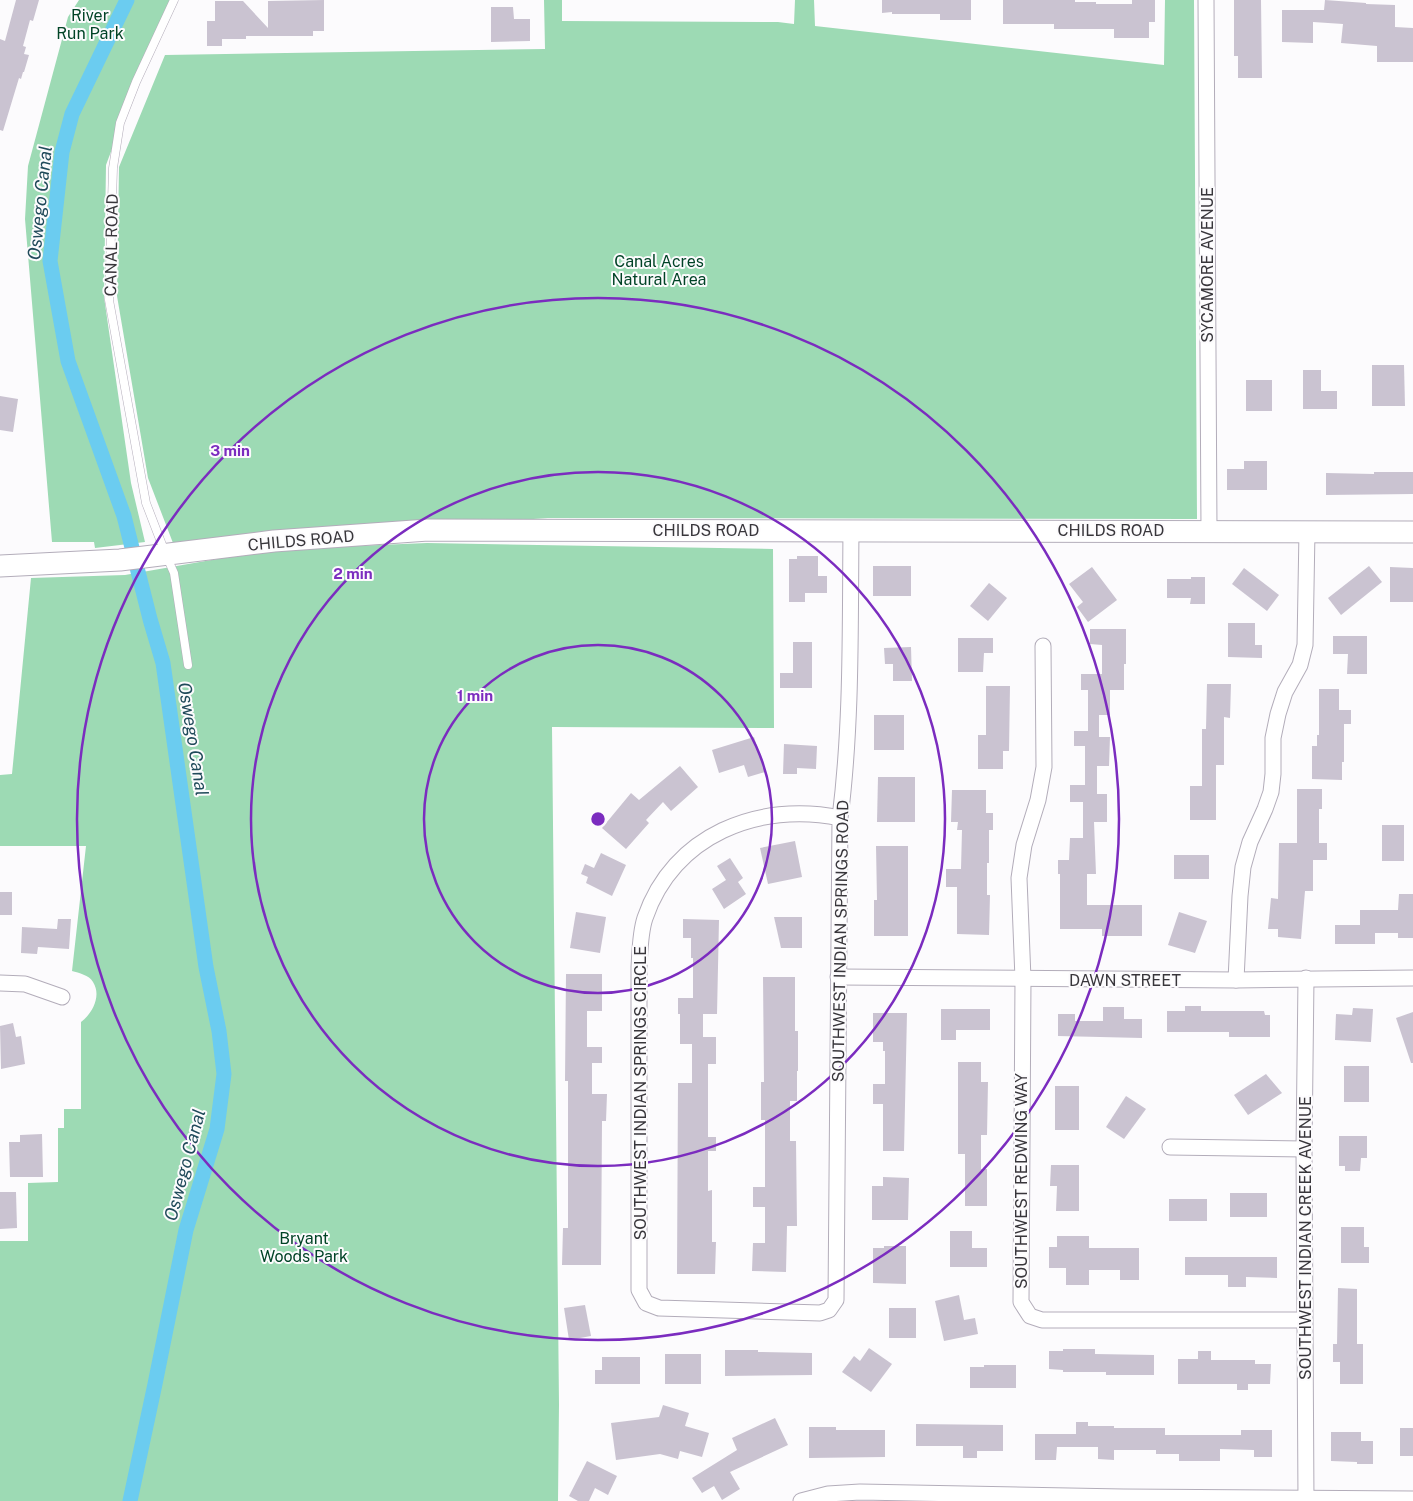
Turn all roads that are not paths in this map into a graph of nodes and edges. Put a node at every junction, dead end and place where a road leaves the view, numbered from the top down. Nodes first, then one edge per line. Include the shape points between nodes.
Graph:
1 (174, 0) edge
2 (1206, 0) edge
3 (851, 530) junction
4 (1208, 530) junction
5 (1307, 531) junction
6 (1413, 532) edge
7 (158, 556) junction
8 (0, 566) edge
9 (1043, 646) dead end
10 (188, 665) dead end
11 (840, 818) junction
12 (838, 977) junction
13 (1306, 978) junction
14 (1413, 978) edge
15 (1023, 979) junction
16 (1236, 980) junction
17 (0, 982) edge
18 (62, 997) dead end
19 (1170, 1147) dead end
20 (1304, 1149) junction
21 (820, 1312) joint
22 (1304, 1320) junction
23 (1123, 1499) edge
24 (1306, 1499) edge
25 (1413, 1499) edge
26 (801, 1501) edge

1 - 7 lane, CANAL ROAD via 120,123 113,168 109,300
2 - 4 street, SYCAMORE AVENUE
3 - 4 street, CHILDS ROAD
3 - 7 street, CHILDS ROAD via 428,530 274,541
3 - 11 street, SOUTHWEST INDIAN SPRINGS ROAD via 850,709
4 - 5 street, CHILDS ROAD
5 - 6 street, CHILDS ROAD
5 - 16 street via 1305,645 1300,665 1285,692 1278,714 1273,738 1271,792 1243,867
7 - 8 street, CHILDS ROAD
7 - 10 lane, CANAL ROAD via 174,573
9 - 15 street, SOUTHWEST REDWING WAY via 1044,767 1020,865
11 - 12 street, SOUTHWEST INDIAN SPRINGS ROAD
11 - 21 street, SOUTHWEST INDIAN SPRINGS CIRCLE via 808,812 773,814 727,828 691,849 671,869 654,895 644,920 639,967 639,1290 646,1303 659,1308
12 - 15 street, DAWN STREET
12 - 21 street, SOUTHWEST INDIAN SPRINGS ROAD via 836,1300 829,1310
13 - 14 street, DAWN STREET
13 - 16 street, DAWN STREET
13 - 20 street, SOUTHWEST INDIAN CREEK AVENUE
15 - 16 street, DAWN STREET
15 - 22 street, SOUTHWEST REDWING WAY via 1021,1302 1030,1316 1042,1320
17 - 18 street via 26,984
19 - 20 street
20 - 22 street, SOUTHWEST INDIAN CREEK AVENUE
22 - 24 street, SOUTHWEST INDIAN CREEK AVENUE
23 - 24 street
23 - 26 street via 860,1492 828,1494
24 - 25 street

